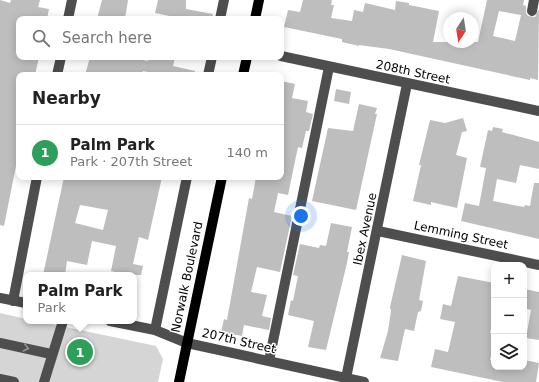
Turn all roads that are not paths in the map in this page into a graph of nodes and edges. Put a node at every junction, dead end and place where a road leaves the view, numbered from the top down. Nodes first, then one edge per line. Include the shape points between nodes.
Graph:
1 (72, 0) edge
2 (224, 0) edge
3 (259, 0) edge
4 (534, 0) edge
5 (532, 11) dead end
6 (69, 16) edge
7 (221, 16) edge
8 (256, 16) edge
9 (284, 57) edge
10 (60, 60) edge
11 (211, 60) edge
12 (246, 60) edge
13 (329, 67) junction
14 (58, 72) edge
15 (209, 72) edge
16 (244, 72) edge
17 (408, 84) junction
18 (539, 111) edge
19 (36, 180) edge
20 (186, 180) edge
21 (221, 180) edge
22 (378, 231) junction
23 (539, 265) edge
24 (0, 298) edge
25 (13, 301) junction
26 (23, 303) edge
27 (62, 324) edge
28 (125, 324) edge
29 (155, 330) junction
30 (0, 343) edge
31 (187, 343) junction
32 (51, 354) junction
33 (269, 361) junction
34 (346, 378) junction
35 (0, 379) edge
36 (14, 382) edge
37 (44, 382) edge
38 (179, 382) edge
39 (364, 382) edge

1 - 6 street
2 - 7 street
3 - 8 main road
4 - 5 street
9 - 13 street, 208th Street
10 - 14 street
11 - 15 street
12 - 16 main road
13 - 17 street, 208th Street
13 - 33 street
17 - 18 street, 208th Street
17 - 22 street, Ibex Avenue
19 - 25 street
20 - 29 street, Norwalk Boulevard
21 - 31 main road, Norwalk Boulevard
22 - 23 street, Lemming Street
22 - 34 street, Ibex Avenue
24 - 25 street
25 - 26 street
27 - 32 street via 57,344
28 - 29 street, 207th Street
29 - 31 street, 207th Street
30 -> 32 street
31 - 33 street, 207th Street
31 - 38 main road, Norwalk Boulevard
32 - 37 street
33 - 34 street, 207th Street
34 - 39 street, 207th Street
35 - 36 street

